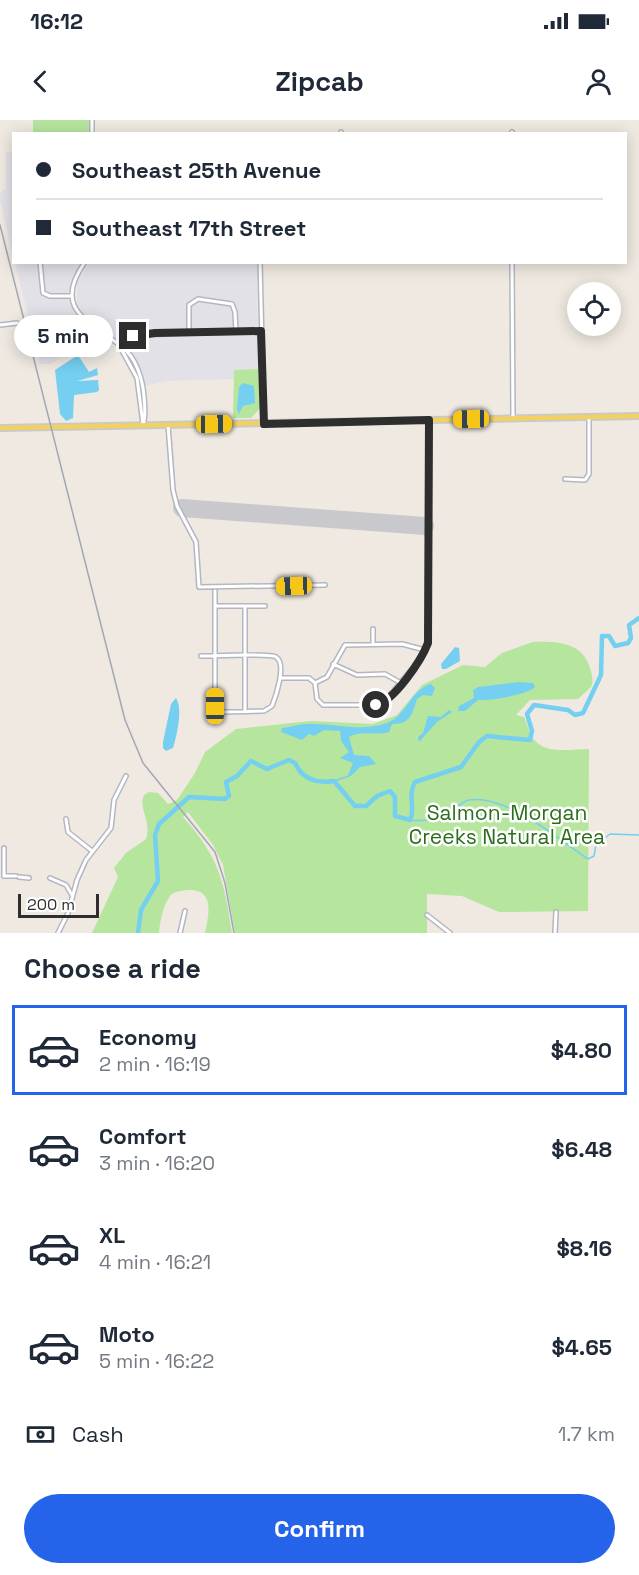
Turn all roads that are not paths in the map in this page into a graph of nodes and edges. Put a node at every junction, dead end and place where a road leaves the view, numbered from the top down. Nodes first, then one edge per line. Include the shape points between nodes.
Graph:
1 (40, 264) edge
2 (84, 264) edge
3 (260, 264) edge
4 (512, 264) edge
5 (72, 296) junction
6 (17, 323) dead end
7 (0, 325) edge
8 (261, 331) junction
9 (236, 332) junction
10 (189, 333) junction
11 (119, 345) junction
12 (639, 416) edge
13 (589, 417) junction
14 (513, 419) junction
15 (429, 420) junction
16 (144, 424) junction
17 (264, 424) junction
18 (168, 425) junction
19 (0, 428) edge
20 (566, 479) dead end
21 (325, 585) dead end
22 (215, 591) dead end
23 (215, 606) junction
24 (244, 606) junction
25 (265, 606) dead end
26 (373, 629) dead end
27 (373, 644) junction
28 (425, 650) junction
29 (244, 655) junction
30 (201, 656) dead end
31 (215, 656) junction
32 (333, 664) junction
33 (280, 678) junction
34 (315, 683) junction
35 (401, 683) junction
36 (245, 711) junction
37 (126, 776) dead end
38 (66, 819) dead end
39 (4, 848) dead end
40 (92, 851) junction
41 (2, 867) edge
42 (29, 878) dead end
43 (50, 878) dead end
44 (72, 897) junction
45 (185, 911) dead end
46 (556, 912) dead end
47 (427, 915) dead end
48 (58, 933) edge
49 (180, 933) edge
50 (450, 933) edge
51 (555, 933) edge

1 - 5 street via 44,293
2 - 5 street via 76,276
3 - 8 street
4 - 14 street
5 - 11 street via 82,320
6 - 7 street
8 - 9 street
8 - 17 street
9 - 10 street
9 - 10 street via 233,306 207,299 191,302
10 - 11 street via 133,336
11 - 16 street via 131,358 141,379
12 - 13 main road
13 - 14 main road
13 - 20 street via 589,474 585,480
14 - 15 main road
15 - 17 main road
15 - 28 street via 429,634
16 - 18 main road
16 - 19 main road
17 - 18 main road
18 - 21 street via 173,490 178,510 196,542 198,586
22 - 23 street
23 - 24 street
23 - 31 street
24 - 25 street
24 - 29 street
26 - 27 street
27 - 28 street via 402,644
27 - 32 street via 343,645
28 - 35 street
29 - 31 street
29 - 33 street via 277,657
29 - 36 street
30 - 31 street
31 - 36 street via 216,709
32 - 34 street via 325,679
32 - 35 street via 357,675 385,674
33 - 34 street via 309,678
33 - 36 street via 269,709
34 - 35 street via 320,703 381,704
37 - 40 street via 114,800 111,828
38 - 40 street via 68,832
39 - 41 street
40 - 44 street
41 - 42 street via 4,876
43 - 44 street via 66,885
44 - 48 street
45 - 49 street
46 - 51 street
47 - 50 street

